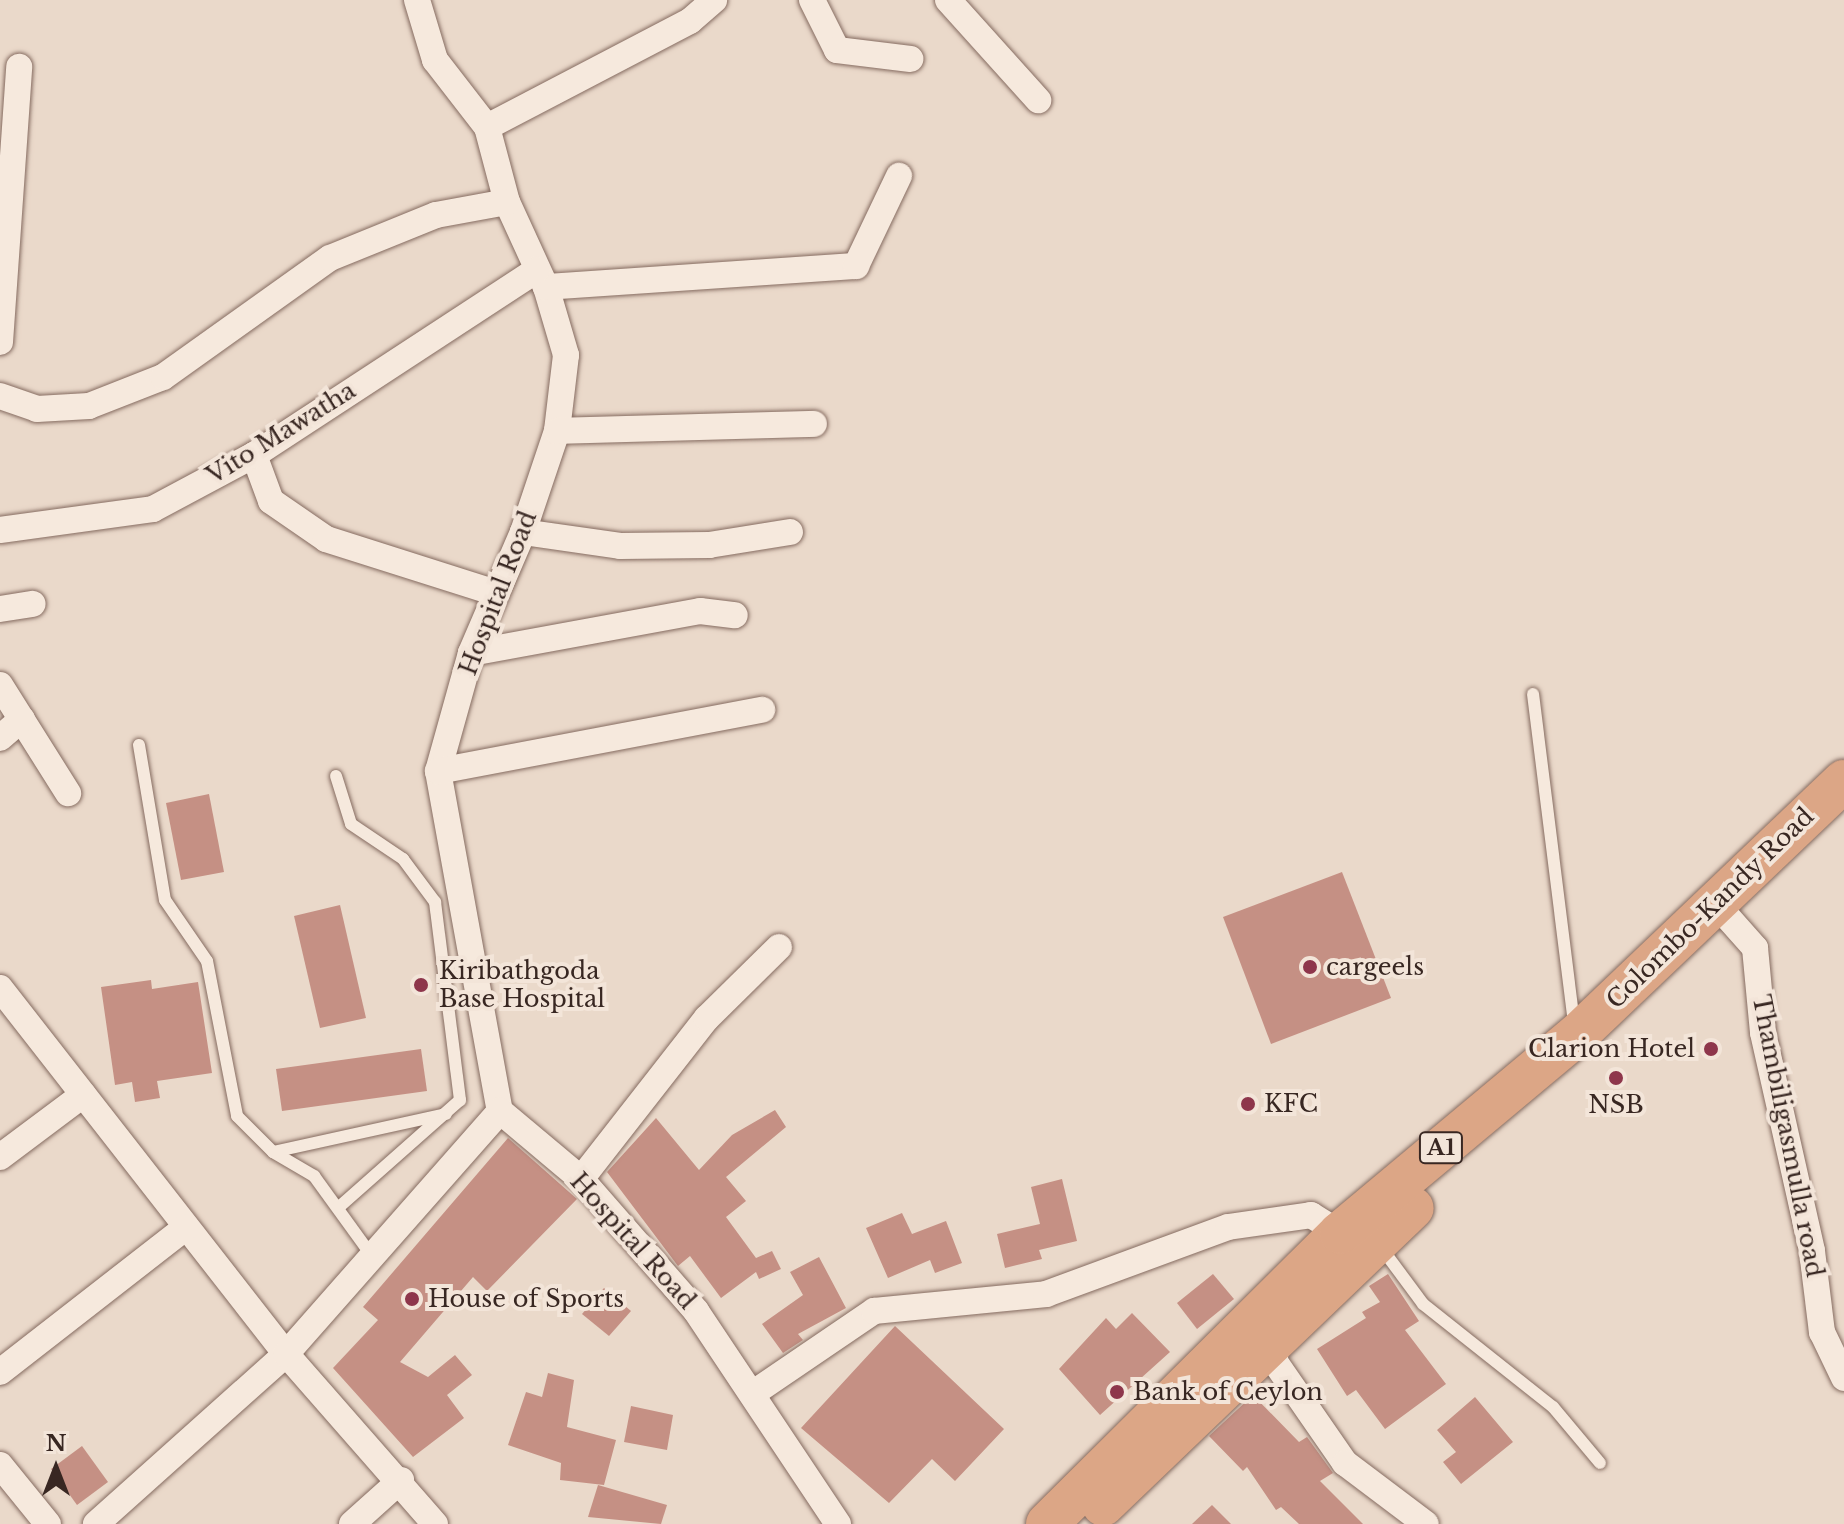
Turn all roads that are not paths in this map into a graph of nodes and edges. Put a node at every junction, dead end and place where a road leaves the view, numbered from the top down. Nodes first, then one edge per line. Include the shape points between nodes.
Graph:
1 (417, 0) edge
2 (714, 0) edge
3 (812, 0) edge
4 (948, 0) edge
5 (910, 59) dead end
6 (19, 67) dead end
7 (1038, 100) dead end
8 (487, 127) junction
9 (899, 176) dead end
10 (507, 202) junction
11 (541, 278) junction
12 (0, 342) edge
13 (0, 396) edge
14 (814, 424) dead end
15 (557, 431) junction
16 (254, 455) junction
17 (0, 530) edge
18 (523, 532) junction
19 (790, 532) dead end
20 (496, 593) junction
21 (33, 604) dead end
22 (0, 609) edge
23 (735, 615) dead end
24 (471, 653) junction
25 (0, 685) edge
26 (1533, 694) dead end
27 (762, 710) dead end
28 (22, 719) junction
29 (0, 738) edge
30 (139, 745) dead end
31 (438, 771) junction
32 (336, 776) dead end
33 (1844, 781) edge
34 (68, 793) dead end
35 (1844, 819) edge
36 (1726, 914) junction
37 (779, 947) dead end
38 (0, 988) edge
39 (1576, 1036) junction
40 (83, 1095) junction
41 (500, 1111) junction
42 (449, 1113) junction
43 (273, 1152) junction
44 (0, 1157) edge
45 (581, 1179) junction
46 (338, 1208) junction
47 (186, 1227) junction
48 (1358, 1236) junction
49 (372, 1256) junction
50 (1269, 1321) junction
51 (286, 1354) junction
52 (0, 1372) edge
53 (1844, 1378) edge
54 (752, 1394) junction
55 (1600, 1463) dead end
56 (0, 1465) edge
57 (401, 1480) junction
58 (48, 1524) edge
59 (96, 1524) edge
60 (352, 1524) edge
61 (435, 1524) edge
62 (838, 1524) edge
63 (1047, 1524) edge
64 (1083, 1524) edge
65 (1426, 1524) edge

1 - 8 street, Hospital Road via 435,60
2 - 8 street via 690,21
3 - 5 street via 837,50
4 - 7 street
6 - 12 street
8 - 10 street, Hospital Road
9 - 11 street via 856,266
10 - 11 street, Hospital Road
10 - 13 street via 436,215 330,258 163,377 89,406 37,409
11 - 15 street, Hospital Road via 566,355
11 - 16 street, Vito Mawatha
14 - 15 street
15 - 18 street, Hospital Road
16 - 17 street, Vito Mawatha via 153,509
16 - 20 street via 271,501 326,539
18 - 19 street via 620,546 709,545
18 - 20 street, Hospital Road
20 - 24 street, Hospital Road
21 - 22 street
23 - 24 street via 700,611
24 - 31 street, Hospital Road
25 - 28 street
26 - 39 lane
27 - 31 street
28 - 29 street
28 - 34 street
30 - 43 lane via 165,900 207,961 237,1116
31 - 41 street, Hospital Road
32 - 42 lane via 351,824 403,859 435,902 460,1086 460,1100
33 - 36 highway, Colombo-Kandy Road / A1
35 - 36 highway, Colombo-Kandy Road / A1
36 - 39 highway, Colombo-Kandy Road / A1
36 - 48 highway, Colombo-Kandy Road / A1 via 1582,1065
36 - 53 street, Thambiligasmulla road via 1757,959 1763,1033 1812,1251 1822,1332
37 - 45 street via 707,1018
38 - 40 street
39 - 48 highway, Colombo-Kandy Road / A1
40 - 44 street
40 - 47 street
41 - 45 street, Hospital Road
41 - 49 street
42 - 43 lane
42 - 46 lane
43 - 46 lane via 314,1176
45 - 54 street, Hospital Road via 696,1311
46 - 49 lane
47 - 51 street
47 - 52 street
48 - 50 highway, Colombo-Kandy Road / A1
48 - 54 street via 1311,1215 1228,1227 1046,1294 874,1311
48 - 55 lane via 1423,1304 1553,1407
49 - 51 street
50 - 63 highway, Colombo-Kandy Road / A1
50 - 64 highway, Colombo-Kandy Road / A1
50 - 65 street via 1275,1362 1345,1463
51 - 57 street
51 - 59 street
54 - 62 street, Hospital Road
56 - 58 street
57 - 60 street
57 - 61 street

